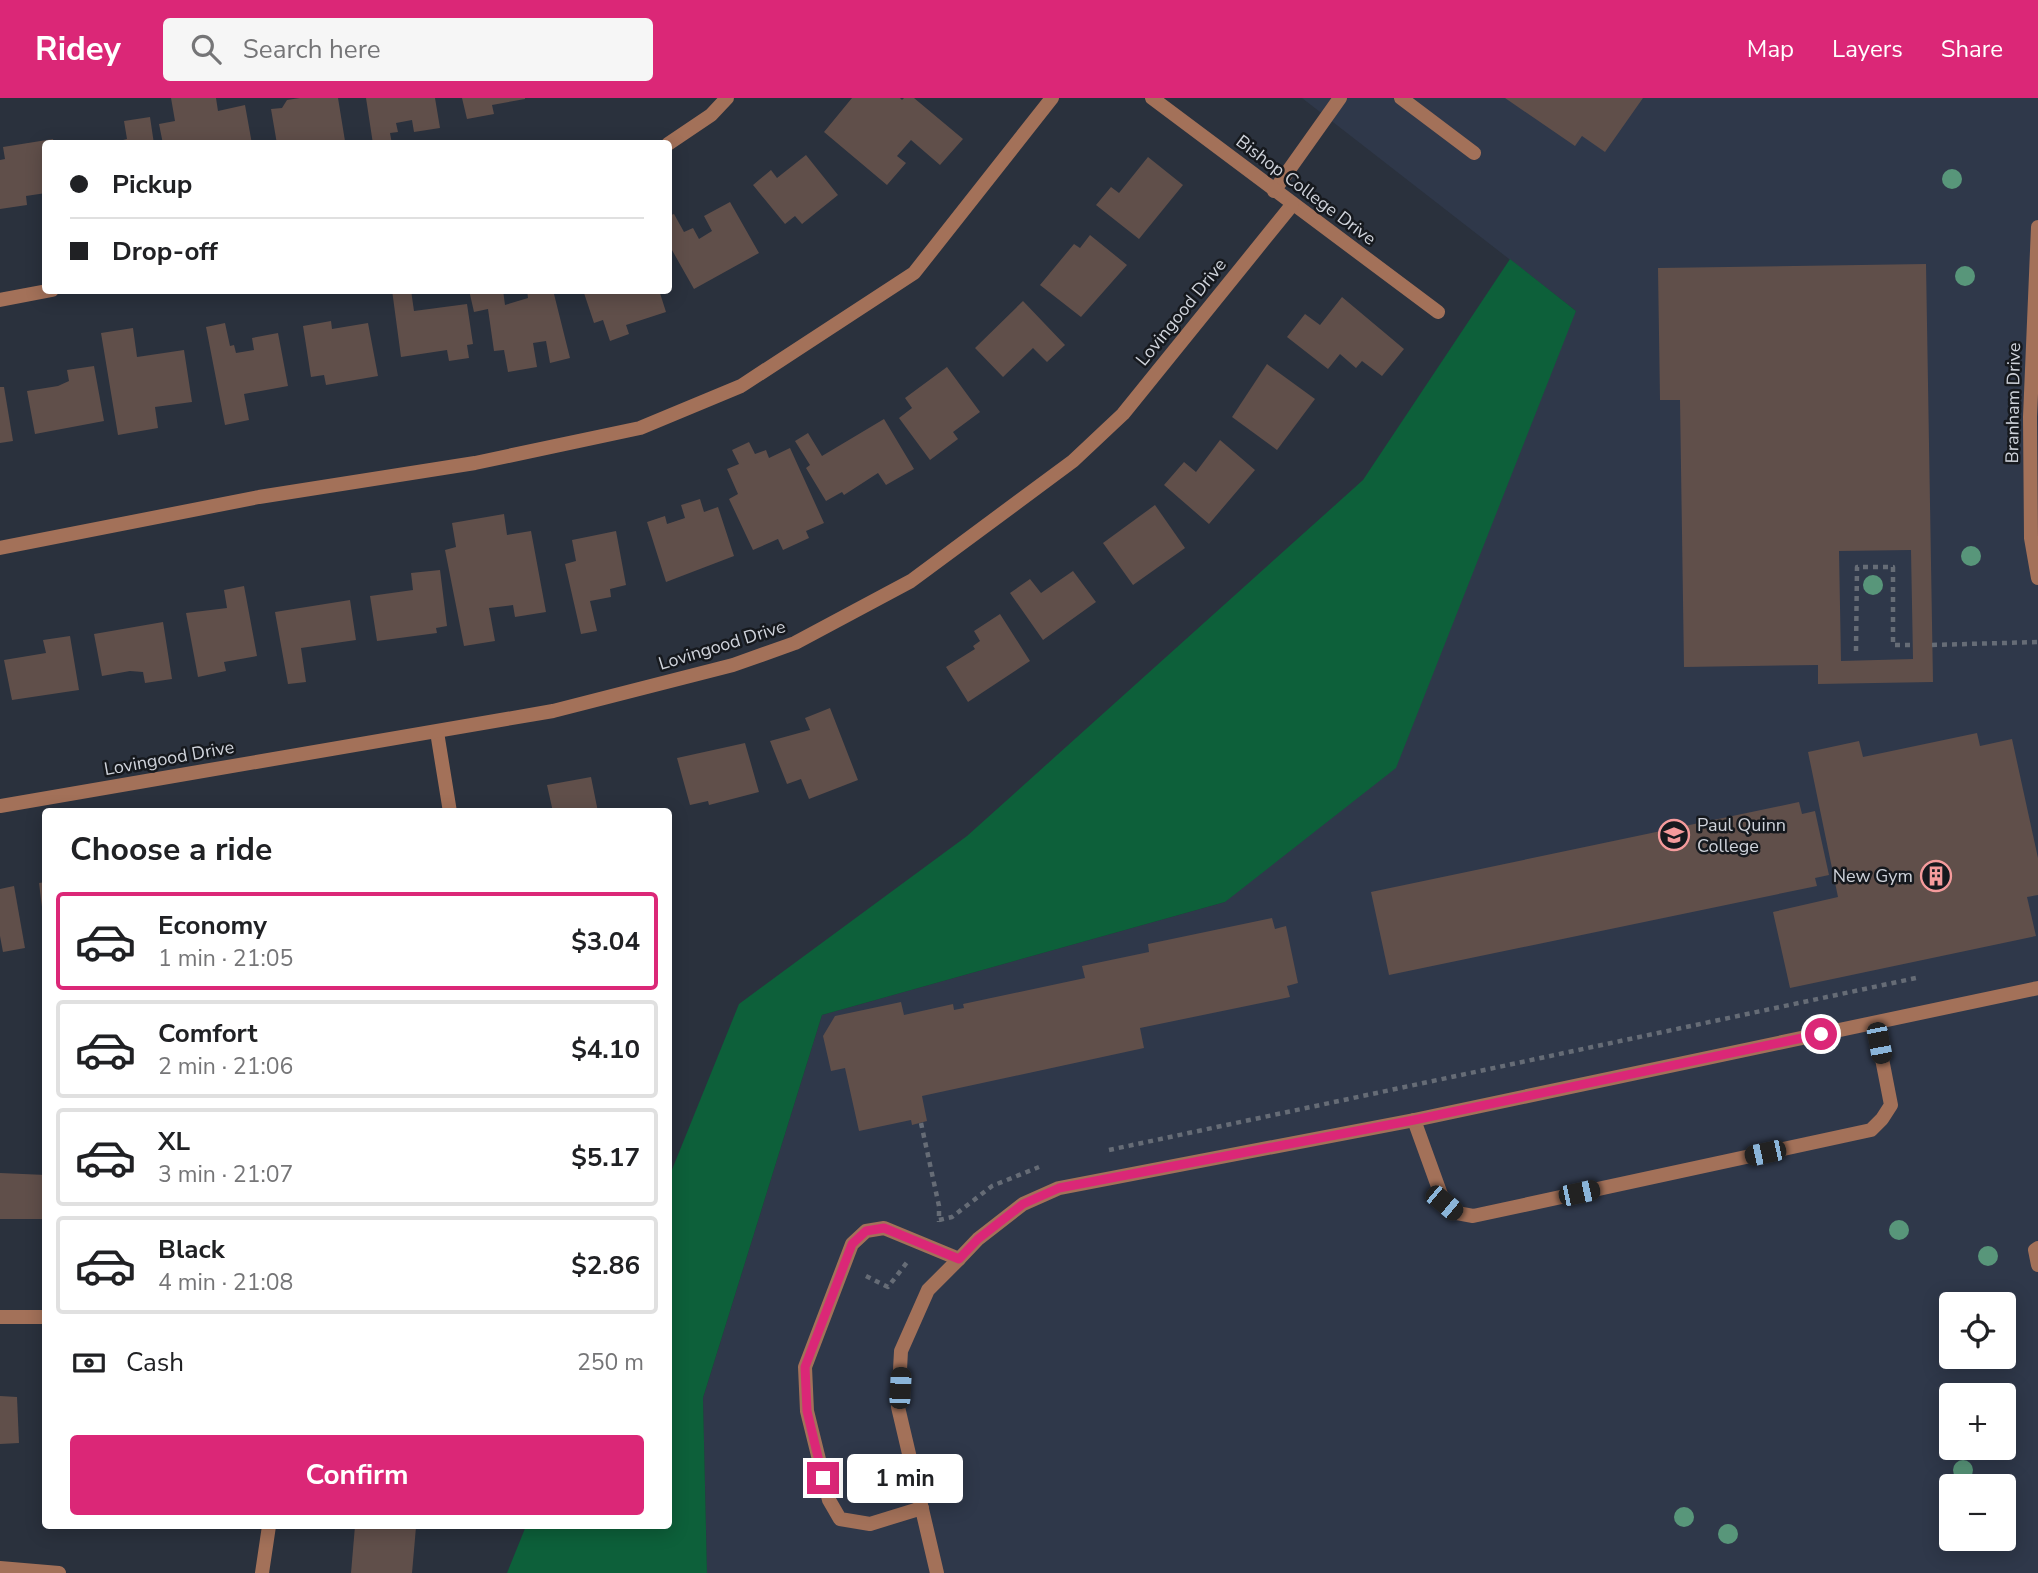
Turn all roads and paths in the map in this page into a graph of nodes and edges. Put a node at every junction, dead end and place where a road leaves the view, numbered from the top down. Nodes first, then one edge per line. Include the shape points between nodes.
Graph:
1 (727, 98) edge
2 (1052, 98) edge
3 (1152, 98) edge
4 (1340, 98) edge
5 (1401, 98) edge
6 (672, 141) edge
7 (1474, 153) dead end
8 (1274, 191) junction
9 (1292, 205) junction
10 (2038, 228) edge
11 (42, 292) edge
12 (0, 300) edge
13 (1438, 312) dead end
14 (2035, 538) edge
15 (0, 548) edge
16 (2038, 578) edge
17 (2038, 642) edge
18 (1913, 645) dead end
19 (1932, 645) dead end
20 (1856, 652) dead end
21 (437, 732) junction
22 (0, 806) edge
23 (449, 808) edge
24 (1916, 978) dead end
25 (2038, 988) edge
26 (1875, 1023) junction
27 (1414, 1120) junction
28 (921, 1123) dead end
29 (1106, 1151) dead end
30 (1040, 1167) dead end
31 (2038, 1248) edge
32 (912, 1255) dead end
33 (959, 1259) junction
34 (2038, 1265) edge
35 (843, 1266) junction
36 (0, 1317) edge
37 (42, 1317) edge
38 (922, 1508) junction
39 (269, 1529) edge
40 (0, 1568) edge
41 (59, 1573) edge
42 (262, 1573) edge
43 (937, 1573) edge

1 - 6 street
2 - 15 street via 914,273 741,386 640,428 475,463 260,497
3 - 8 street, Bishop College Drive
4 - 8 street
5 - 7 street
8 - 9 street, Bishop College Drive
9 - 13 street, Bishop College Drive
9 - 21 street, Lovingood Drive via 1123,414 1073,461 912,581 795,643 733,664 553,711
10 - 14 street, Branham Drive via 2030,417
11 - 12 street
14 - 16 street, Branham Drive
17 - 19 path
18 - 20 path via 1893,645 1893,567 1857,567
21 - 22 street, Lovingood Drive
21 - 23 street
24 - 29 path
25 - 26 street
26 - 27 street
26 - 27 street via 1891,1105 1871,1130 1474,1216 1457,1213 1444,1203
27 - 33 street via 1059,1188 1023,1204
28 - 30 path via 939,1220 952,1217 992,1185
31 - 34 street
32 - 35 path via 888,1287
33 - 35 street via 884,1228 866,1231 852,1244
33 - 38 street via 928,1290 901,1351 898,1407
35 - 38 street via 805,1367 807,1411 829,1500 840,1519 870,1524
36 - 37 street
38 - 43 street
39 - 42 street
40 - 41 street

